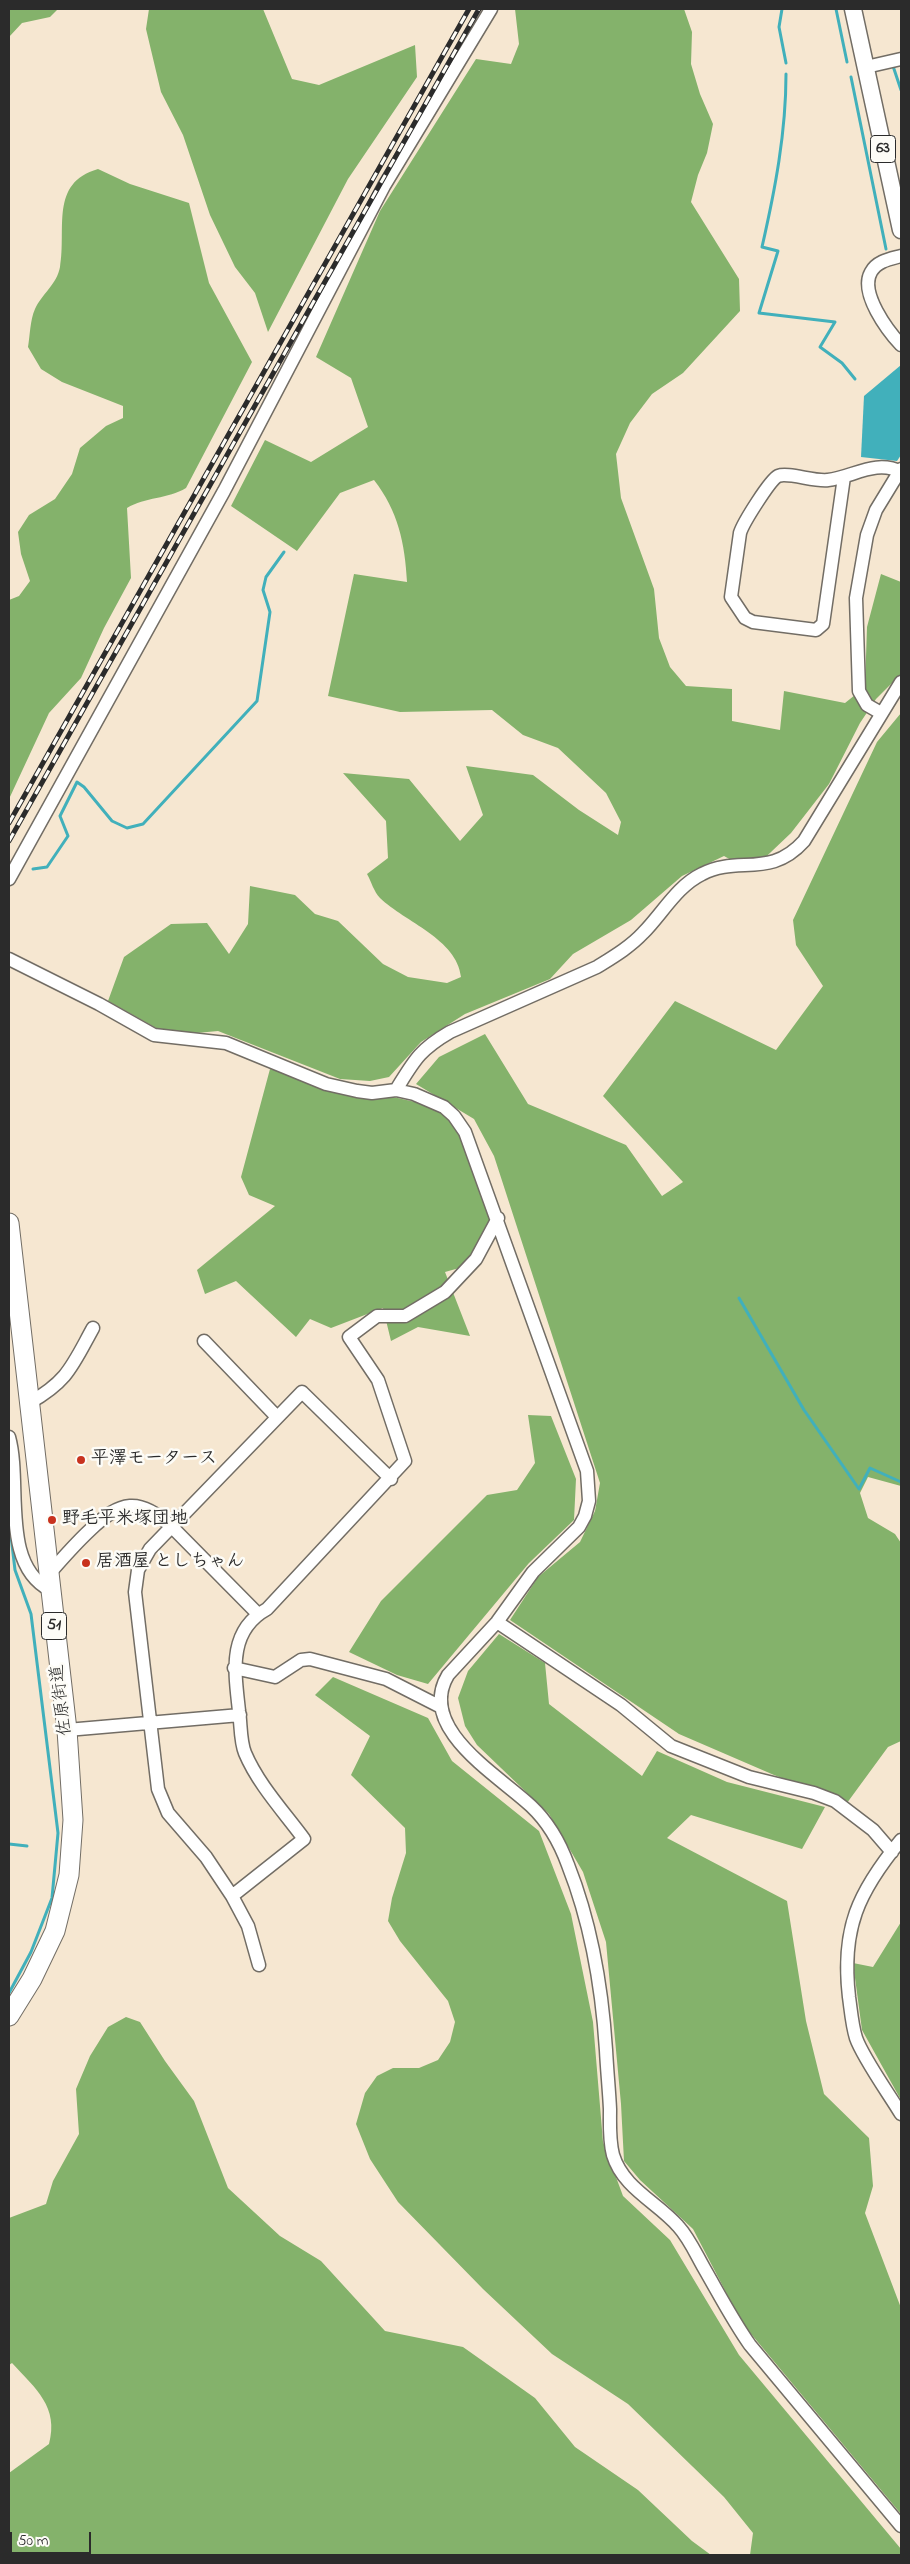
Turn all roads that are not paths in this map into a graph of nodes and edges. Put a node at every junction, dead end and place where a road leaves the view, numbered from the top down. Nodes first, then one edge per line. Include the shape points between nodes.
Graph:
1 (491, 9) edge
2 (853, 9) edge
3 (901, 59) edge
4 (866, 67) junction
5 (901, 230) edge
6 (901, 256) edge
7 (901, 345) edge
8 (901, 470) edge
9 (844, 477) junction
10 (901, 682) edge
11 (881, 713) junction
12 (14, 857) edge
13 (9, 879) edge
14 (9, 960) edge
15 (396, 1090) junction
16 (498, 1218) junction
17 (9, 1223) edge
18 (93, 1328) dead end
19 (204, 1341) dead end
20 (29, 1403) junction
21 (277, 1417) junction
22 (9, 1437) edge
23 (391, 1479) junction
24 (172, 1527) junction
25 (49, 1583) junction
26 (258, 1614) junction
27 (497, 1622) junction
28 (234, 1668) junction
29 (439, 1706) junction
30 (240, 1714) junction
31 (149, 1724) junction
32 (66, 1730) junction
33 (901, 1840) edge
34 (892, 1852) junction
35 (232, 1896) junction
36 (259, 1965) dead end
37 (9, 2016) edge
38 (901, 2114) edge
39 (901, 2526) edge

1 - 12 street via 384,186 224,491
2 - 4 main road, 63
3 - 4 street
4 - 5 main road, 63
6 - 7 street via 882,262 870,273 868,281 880,317
8 - 9 street via 876,466
8 - 11 street via 876,510 867,535 856,598 859,691 867,705
9 - 9 street via 826,480 778,476 756,504 740,532 731,592 734,604 745,618 753,622 816,630 823,624
10 - 11 street
11 - 15 street via 804,841 792,854 762,865 718,868 702,873 686,884 643,934 613,957 432,1042 415,1057
12 - 13 street
14 - 15 street via 154,1035 226,1043 320,1082 357,1091
15 - 16 street via 432,1100 454,1116 472,1146
16 - 23 street via 476,1259 445,1292 404,1316 377,1316 349,1337 378,1380 405,1461
16 - 27 street via 586,1471 589,1501 578,1527 533,1572
17 - 20 highway, 佐原街道 / 51
18 - 20 street via 67,1375 51,1391
19 - 21 street
20 - 25 highway, 佐原街道 / 51
21 - 23 street via 302,1392
21 - 24 street
22 - 25 street via 17,1544 30,1578 36,1584
23 - 26 street via 268,1609
24 - 25 street via 146,1508 132,1505 108,1513 82,1537
24 - 26 street
24 - 31 street via 144,1557 135,1584
25 - 32 highway, 佐原街道 / 51
26 - 28 street via 236,1647
27 - 29 street via 448,1675 442,1686
27 - 34 street via 621,1705 671,1746 749,1778 835,1801 873,1830
28 - 29 street via 275,1677 301,1660 310,1659 386,1679
28 - 30 street
29 - 39 street via 452,1735 546,1822 568,1864 588,1928 599,1986 611,2144 618,2167 636,2190 678,2226 750,2345
30 - 31 street
30 - 35 street via 244,1752 263,1784 304,1839
31 - 32 street
31 - 35 street via 162,1801 176,1824 206,1856
32 - 37 highway, 佐原街道 / 51 via 73,1820 69,1875 55,1931 32,1979
33 - 34 street
34 - 38 street via 866,1888 854,1913 846,1970 856,2040
35 - 36 street via 248,1926

